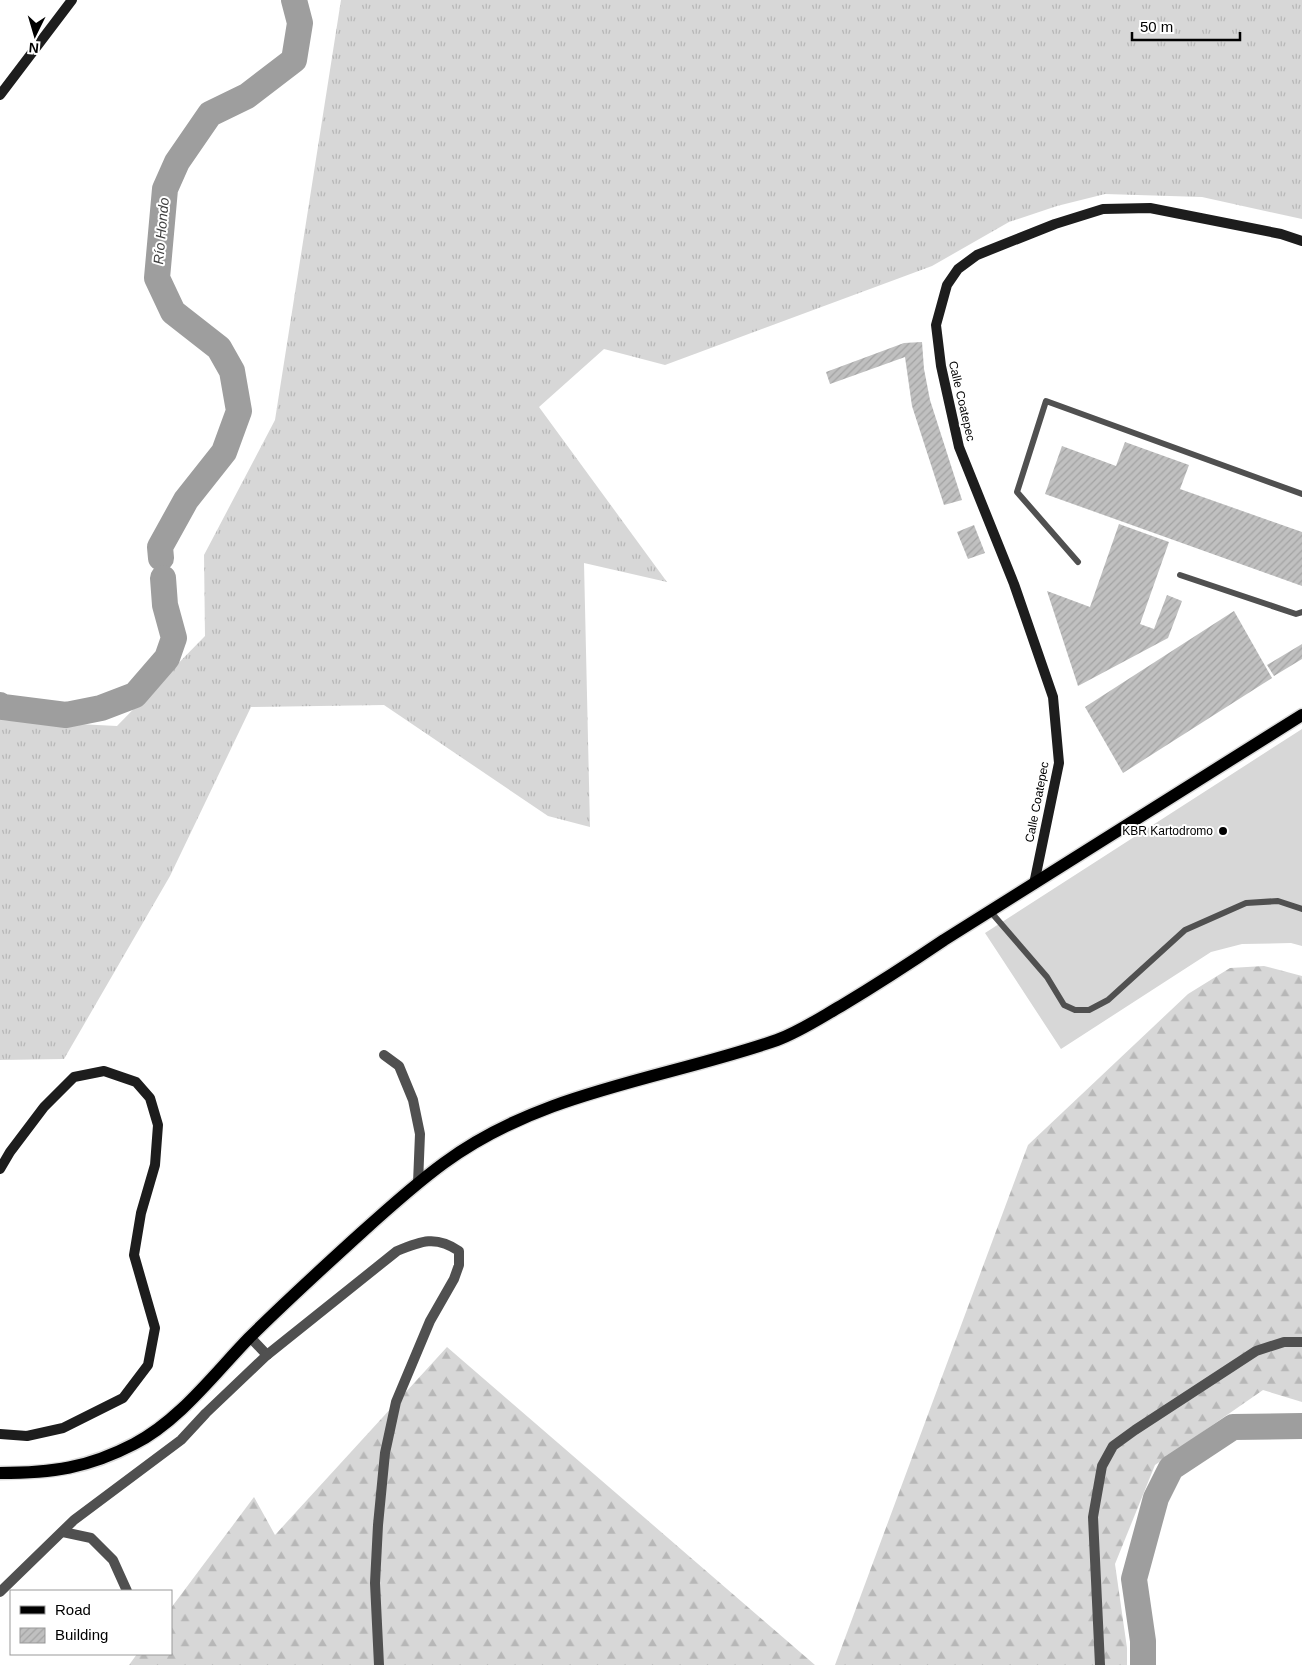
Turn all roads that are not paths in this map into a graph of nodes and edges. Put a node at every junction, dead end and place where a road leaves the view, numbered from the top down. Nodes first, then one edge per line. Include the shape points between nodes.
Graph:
1 (72, 0) edge
2 (0, 95) edge
3 (1302, 241) edge
4 (1302, 494) edge
5 (1078, 562) dead end
6 (1180, 575) dead end
7 (1302, 612) edge
8 (1302, 715) edge
9 (1034, 884) junction
10 (1302, 909) edge
11 (990, 911) junction
12 (384, 1054) dead end
13 (0, 1169) edge
14 (418, 1183) junction
15 (250, 1337) junction
16 (1302, 1342) edge
17 (267, 1355) junction
18 (0, 1434) edge
19 (0, 1473) edge
20 (62, 1532) junction
21 (127, 1590) edge
22 (0, 1592) edge
23 (379, 1665) edge
24 (1100, 1665) edge

1 - 2 main road
3 - 9 main road, Calle Coatepec via 1150,208 1103,209 977,255 958,269 947,285 936,325 941,366 960,447 1014,584 1053,697 1059,763
4 - 5 lane via 1046,401 1017,492
6 - 7 lane via 1296,614
8 - 9 main road
9 - 11 main road
10 - 11 lane via 1278,900 1246,903 1185,930 1108,1000 1089,1010 1075,1010 1064,1005 1047,977
11 - 14 main road via 811,1024 779,1039 535,1112 474,1142
12 - 14 street via 399,1066 413,1100 420,1134
13 - 18 main road via 44,1106 74,1076 104,1071 136,1082 150,1098 158,1125 155,1165 141,1213 134,1255 155,1328 148,1365 123,1398 63,1428 27,1436
14 - 15 main road
15 - 17 street
15 - 19 main road via 167,1422 138,1442 106,1458 72,1468
16 - 24 street via 1284,1342 1256,1351 1114,1446 1102,1466 1093,1517
17 - 20 street via 181,1440
17 - 23 street via 397,1251 418,1242 437,1241 450,1244 459,1251 460,1265 430,1321 396,1402 385,1453 375,1583
20 - 21 street via 91,1538 113,1560
20 - 22 street

